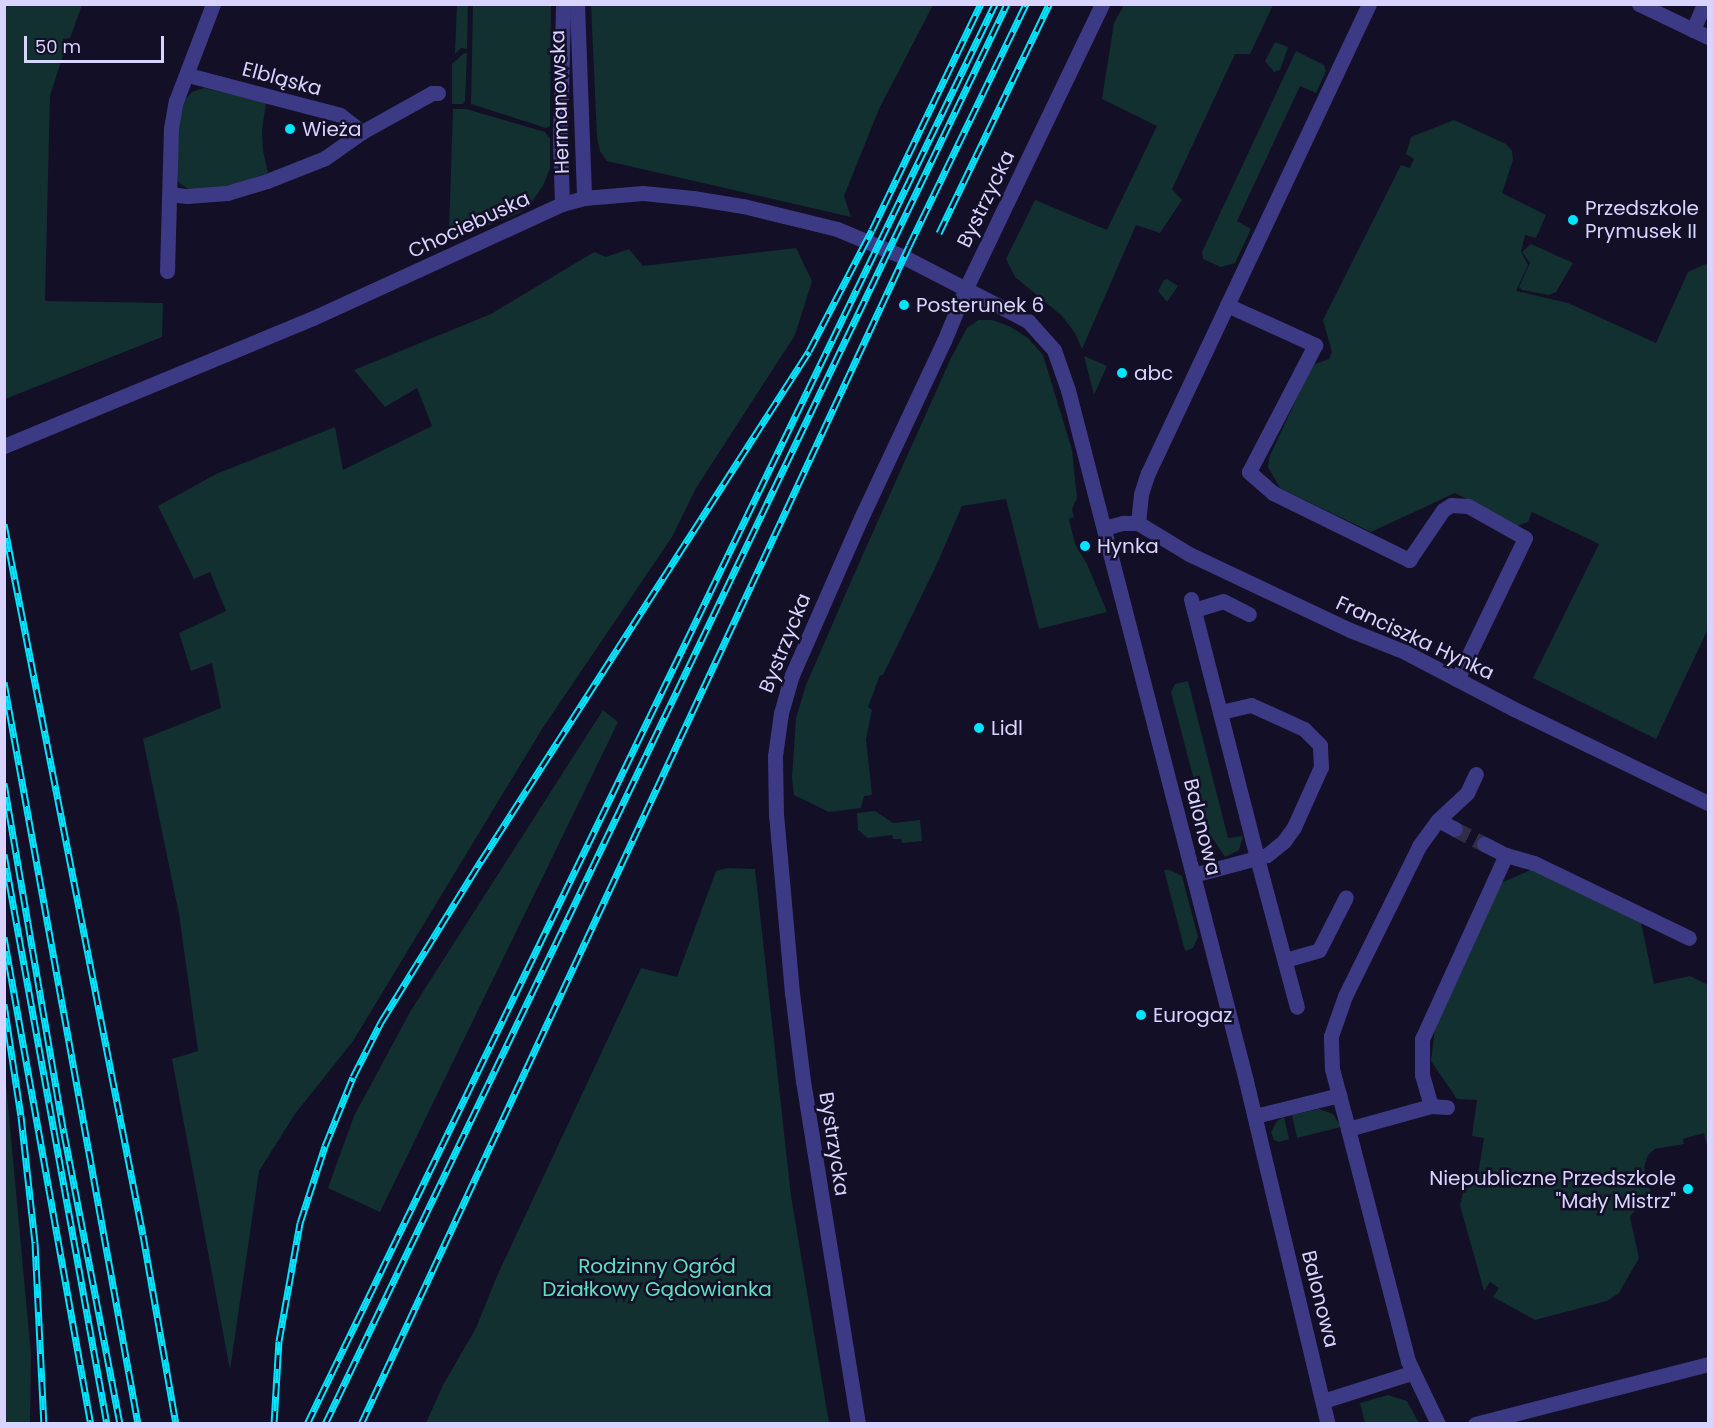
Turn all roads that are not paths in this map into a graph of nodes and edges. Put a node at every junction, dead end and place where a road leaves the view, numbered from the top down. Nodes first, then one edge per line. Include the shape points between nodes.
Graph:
1 (213, 4) edge
2 (563, 4) edge
3 (577, 4) edge
4 (1102, 4) edge
5 (1369, 4) edge
6 (1639, 4) edge
7 (1704, 4) edge
8 (1693, 30) junction
9 (1708, 37) edge
10 (188, 75) junction
11 (438, 93) dead end
12 (363, 132) junction
13 (170, 194) junction
14 (584, 198) junction
15 (562, 204) junction
16 (167, 271) dead end
17 (966, 288) junction
18 (1227, 305) junction
19 (4, 446) edge
20 (1138, 523) junction
21 (1104, 528) junction
22 (1249, 614) dead end
23 (1457, 679) junction
24 (1220, 712) junction
25 (1476, 774) dead end
26 (1708, 803) edge
27 (1438, 819) junction
28 (1455, 829) tunnel mouth
29 (1484, 844) tunnel mouth
30 (1506, 855) junction
31 (1257, 858) junction
32 (1193, 875) junction
33 (1346, 897) dead end
34 (1689, 938) dead end
35 (1285, 960) junction
36 (1297, 1007) dead end
37 (1339, 1095) junction
38 (1255, 1116) junction
39 (1348, 1129) junction
40 (1708, 1364) edge
41 (1411, 1373) junction
42 (1323, 1401) junction
43 (858, 1424) edge
44 (1328, 1424) edge
45 (1438, 1424) edge
46 (1475, 1424) edge

1 - 10 street
2 - 15 street, Hermanowska
3 - 14 street, Hermanowska
4 - 17 street, Bystrzycka
5 - 18 street
6 - 8 street
7 - 8 street
8 - 9 street
10 - 12 street, Elbląska via 340,115
10 - 13 street via 176,101 171,128
11 - 12 street
12 - 13 street via 325,158 267,181 227,193
13 - 16 street
14 - 15 street, Chociebuska
14 - 17 street, Chociebuska via 643,193 743,206 827,226
15 - 19 street, Chociebuska via 330,311
17 - 21 street, Balonowa via 1028,321 1054,351
17 - 43 street, Bystrzycka via 792,675 775,745 780,875 802,1081
18 - 20 street via 1148,473
18 - 23 street via 1315,345 1249,472 1273,493 1408,560 1443,510 1451,506 1468,506 1525,538
20 - 21 street
20 - 23 street, Franciszka Hynka via 1189,554
21 - 32 street, Balonowa
22 - 24 street via 1224,601 1192,604
23 - 26 street, Franciszka Hynka
24 - 31 street
24 - 31 street via 1251,705 1311,733 1322,752 1321,767 1294,826 1284,841
25 - 27 street via 1467,793
27 - 28 street
27 - 37 street via 1419,846 1390,903 1336,1021 1331,1052
29 - 30 street
30 - 34 street via 1534,863
30 - 39 street via 1422,1039 1422,1075 1439,1106
31 - 32 street
31 - 35 street
32 - 38 street, Balonowa
33 - 35 street via 1319,950
35 - 36 street
37 - 38 street
37 - 39 street
38 - 42 street, Balonowa
39 - 41 street
40 - 46 street
41 - 42 street
41 - 45 street
42 - 44 street, Balonowa

